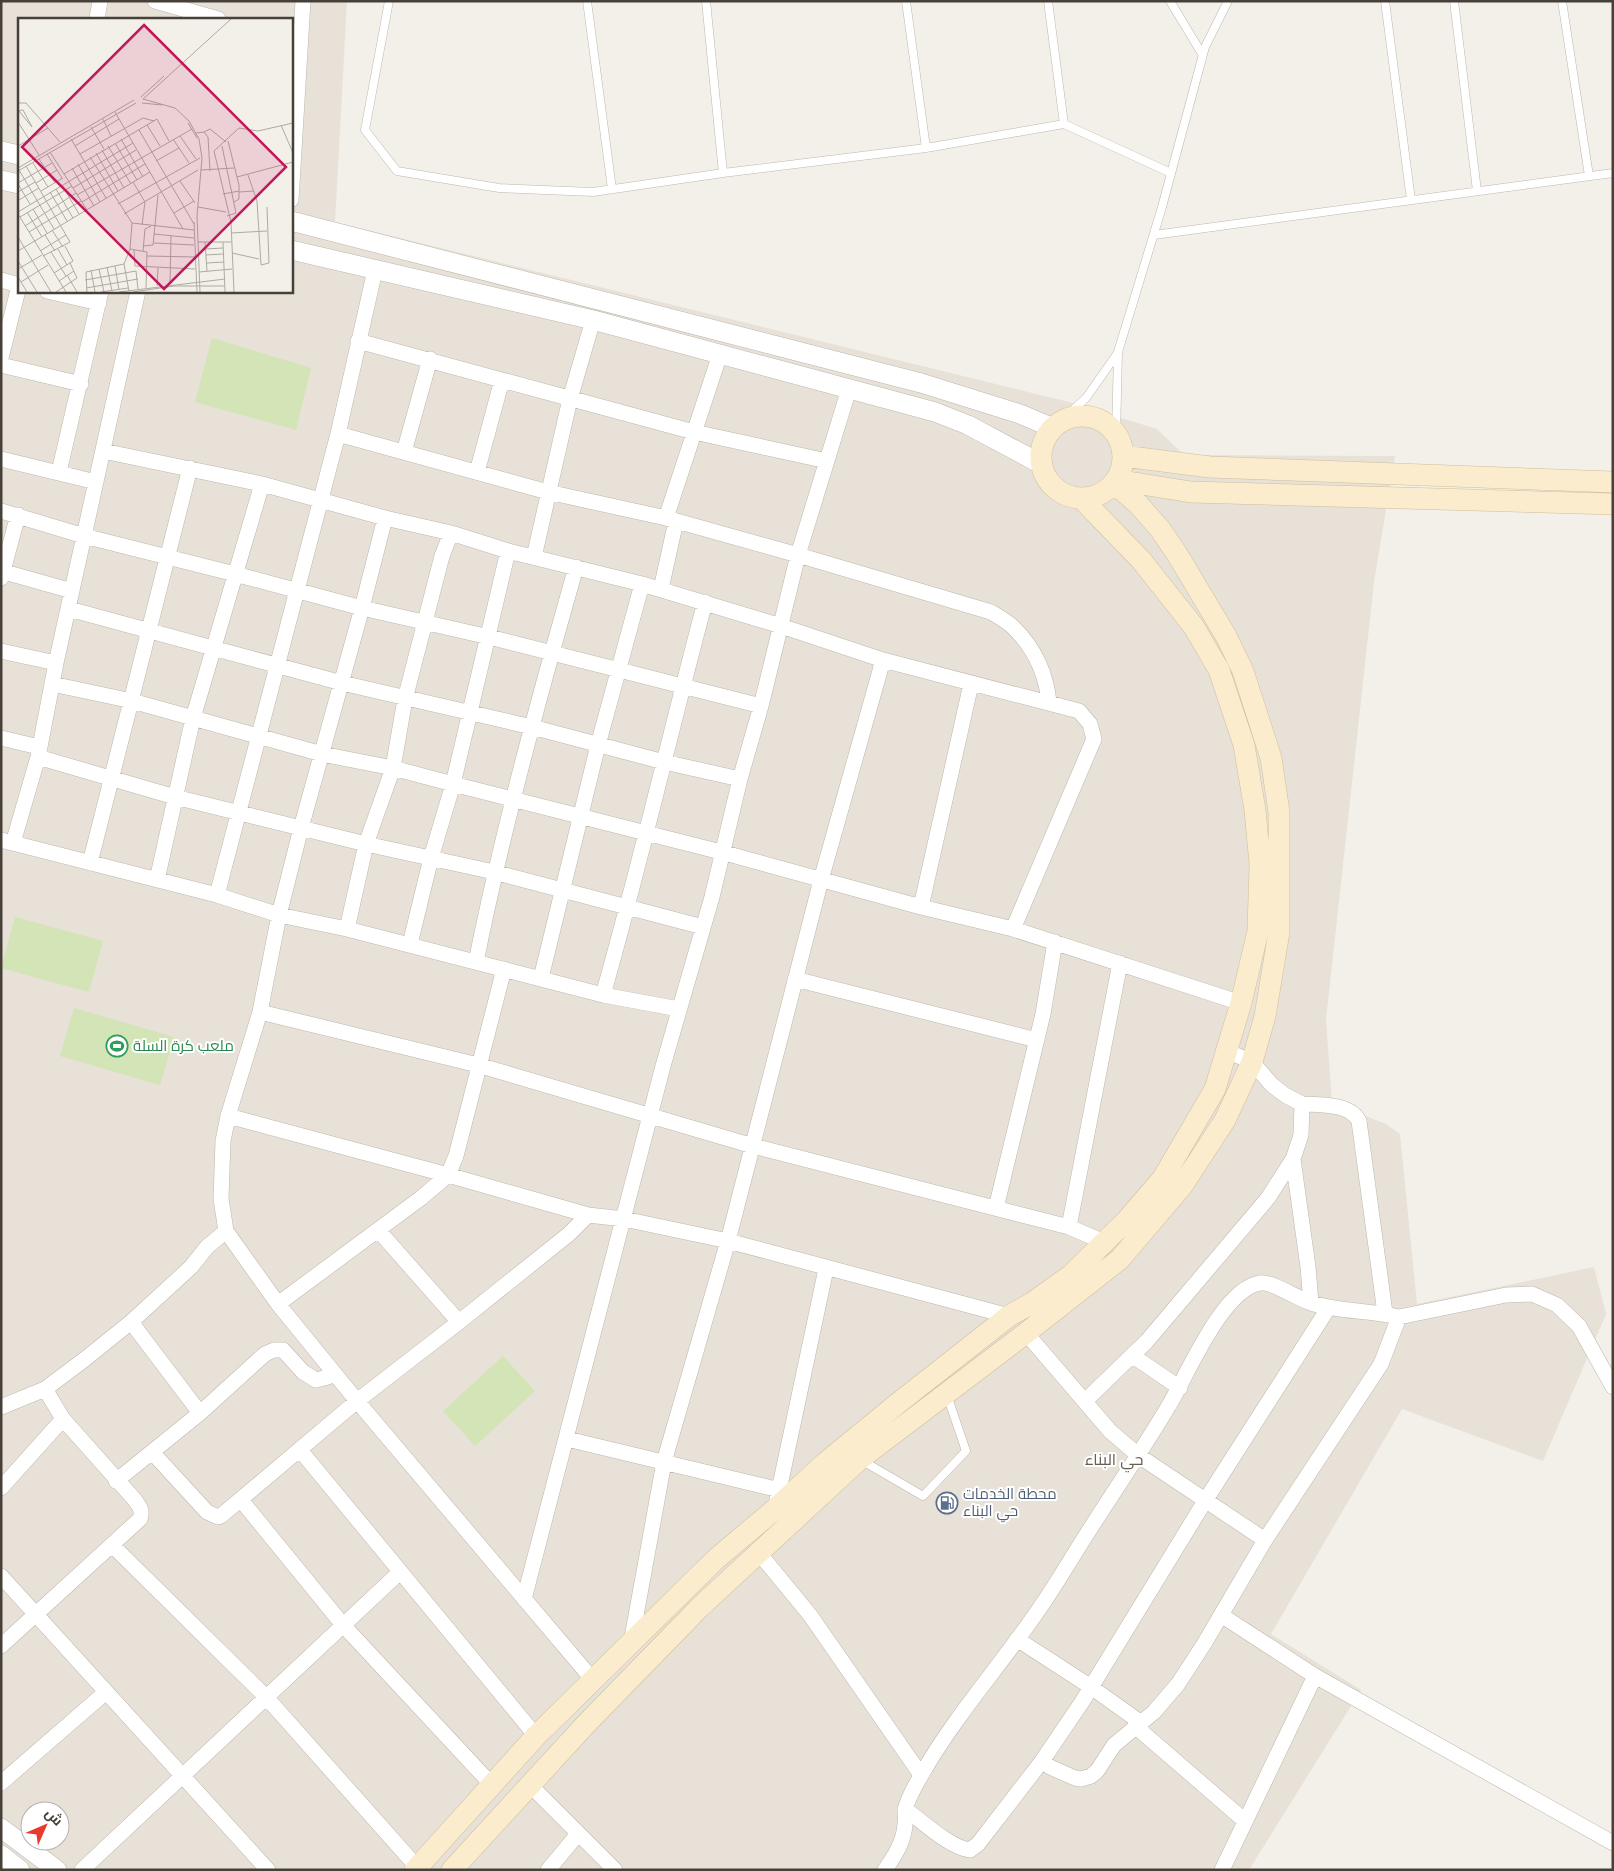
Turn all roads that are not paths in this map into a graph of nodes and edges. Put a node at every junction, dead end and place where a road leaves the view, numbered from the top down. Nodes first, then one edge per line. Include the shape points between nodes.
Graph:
1 (100, 1) edge
2 (155, 1) edge
3 (303, 1) edge
4 (389, 1) edge
5 (588, 1) edge
6 (706, 1) edge
7 (906, 1) edge
8 (1048, 1) edge
9 (1170, 1) edge
10 (1228, 1) edge
11 (1385, 1) edge
12 (1454, 1) edge
13 (1562, 1) edge
14 (96, 18) edge
15 (214, 18) edge
16 (296, 40) edge
17 (1202, 54) junction
18 (1064, 124) junction
19 (926, 148) junction
20 (1, 151) edge
21 (18, 155) edge
22 (292, 168) edge
23 (723, 173) junction
24 (1171, 173) junction
25 (1613, 173) edge
26 (1588, 176) junction
27 (1, 180) edge
28 (18, 184) edge
29 (612, 189) junction
30 (1478, 191) junction
31 (1411, 200) junction
32 (292, 221) edge
33 (1154, 235) junction
34 (292, 250) edge
35 (375, 270) junction
36 (1, 280) edge
37 (18, 286) edge
38 (18, 290) edge
39 (56, 292) edge
40 (138, 292) edge
41 (100, 297) edge
42 (593, 320) junction
43 (358, 341) junction
44 (1118, 352) junction
45 (720, 354) junction
46 (1, 358) edge
47 (430, 359) junction
48 (1, 365) edge
49 (502, 380) junction
50 (81, 384) junction
51 (849, 389) junction
52 (570, 399) junction
53 (1054, 426) junction
54 (694, 432) junction
55 (338, 434) junction
56 (1116, 435) junction
57 (104, 451) junction
58 (404, 452) junction
59 (1123, 456) junction
60 (1, 459) edge
61 (827, 461) junction
62 (1041, 464) junction
63 (190, 468) junction
64 (59, 472) junction
65 (476, 472) junction
66 (1115, 481) junction
67 (96, 482) junction
68 (1613, 482) edge
69 (262, 484) junction
70 (548, 492) junction
71 (1082, 499) junction
72 (320, 501) junction
73 (1613, 504) edge
74 (1, 511) edge
75 (18, 515) junction
76 (385, 518) junction
77 (671, 520) junction
78 (451, 533) junction
79 (84, 536) junction
80 (508, 551) junction
81 (798, 555) junction
82 (169, 556) junction
83 (534, 557) junction
84 (576, 567) junction
85 (2, 573) edge
86 (235, 574) junction
87 (642, 584) junction
88 (660, 589) junction
89 (72, 591) junction
90 (297, 591) junction
91 (705, 602) junction
92 (362, 608) junction
93 (69, 609) junction
94 (425, 621) junction
95 (780, 626) junction
96 (149, 631) junction
97 (489, 637) junction
98 (212, 649) junction
99 (1, 651) edge
100 (552, 654) junction
101 (883, 660) junction
102 (56, 664) junction
103 (276, 666) junction
104 (618, 670) junction
105 (342, 683) junction
106 (52, 684) junction
107 (971, 684) junction
108 (683, 685) junction
109 (405, 699) junction
110 (132, 701) junction
111 (1049, 702) junction
112 (760, 706) junction
113 (471, 712) junction
114 (193, 718) junction
115 (532, 727) junction
116 (258, 736) junction
117 (1, 738) edge
118 (598, 745) junction
119 (38, 752) junction
120 (322, 754) junction
121 (664, 762) junction
122 (393, 768) junction
123 (110, 779) junction
124 (740, 779) junction
125 (453, 784) junction
126 (175, 797) junction
127 (512, 799) junction
128 (239, 812) junction
129 (582, 816) junction
130 (301, 828) junction
131 (645, 834) junction
132 (7, 842) edge
133 (366, 844) junction
134 (721, 852) junction
135 (431, 858) junction
136 (90, 863) junction
137 (494, 872) junction
138 (157, 880) junction
139 (821, 880) junction
140 (563, 890) junction
141 (217, 895) junction
142 (628, 907) junction
143 (921, 907) junction
144 (280, 915) junction
145 (703, 927) junction
146 (347, 929) junction
147 (1013, 929) junction
148 (1055, 942) junction
149 (410, 944) junction
150 (476, 962) junction
151 (1120, 963) junction
152 (504, 969) junction
153 (541, 978) junction
154 (795, 979) junction
155 (604, 995) junction
156 (1241, 1003) junction
157 (678, 1009) junction
158 (260, 1012) junction
159 (1037, 1040) junction
160 (1227, 1051) junction
161 (1252, 1062) junction
162 (478, 1065) junction
163 (1302, 1104) junction
164 (651, 1115) junction
165 (228, 1116) junction
166 (753, 1146) junction
167 (1294, 1159) junction
168 (448, 1175) junction
169 (996, 1208) junction
170 (588, 1215) junction
171 (624, 1219) junction
172 (1069, 1227) junction
173 (378, 1230) junction
174 (226, 1231) junction
175 (728, 1241) junction
176 (1104, 1242) junction
177 (826, 1269) junction
178 (1311, 1303) junction
179 (278, 1304) junction
180 (1329, 1307) junction
181 (1392, 1315) junction
182 (1010, 1316) junction
183 (131, 1322) junction
184 (459, 1322) junction
185 (1026, 1333) junction
186 (1133, 1356) junction
187 (334, 1373) junction
188 (1613, 1387) edge
189 (1180, 1388) junction
190 (45, 1389) junction
191 (946, 1393) junction
192 (357, 1401) junction
193 (1085, 1402) junction
194 (1, 1407) edge
195 (200, 1413) junction
196 (63, 1419) junction
197 (567, 1439) junction
198 (300, 1450) junction
199 (152, 1452) junction
200 (1139, 1456) junction
201 (860, 1459) junction
202 (664, 1462) junction
203 (116, 1481) junction
204 (1, 1488) edge
205 (241, 1500) junction
206 (777, 1500) junction
207 (1205, 1500) junction
208 (1265, 1540) junction
209 (112, 1545) junction
210 (758, 1553) junction
211 (400, 1572) junction
212 (1, 1576) edge
213 (524, 1599) junction
214 (36, 1614) junction
215 (1221, 1615) junction
216 (343, 1625) junction
217 (1017, 1639) junction
218 (631, 1643) junction
219 (1, 1646) edge
220 (1315, 1676) junction
221 (593, 1680) junction
222 (1090, 1687) junction
223 (106, 1692) junction
224 (266, 1697) junction
225 (1138, 1724) junction
226 (536, 1736) junction
227 (1042, 1761) junction
228 (922, 1775) junction
229 (182, 1776) junction
230 (1, 1783) edge
231 (492, 1785) junction
232 (530, 1785) junction
233 (906, 1810) junction
234 (1245, 1821) junction
235 (1, 1828) edge
236 (578, 1834) junction
237 (1613, 1843) edge
238 (1, 1855) edge
239 (461, 1867) edge
240 (416, 1869) edge
241 (20, 1870) edge
242 (57, 1870) edge
243 (82, 1870) edge
244 (268, 1870) edge
245 (548, 1870) edge
246 (615, 1870) edge
247 (885, 1870) edge
248 (1222, 1870) edge

1 - 14 street
2 - 15 street
3 - 16 street
4 - 29 lane via 365,130 397,171 499,188 593,192
5 - 29 lane
6 - 23 lane
7 - 19 lane
8 - 18 lane
9 - 17 lane
10 - 17 lane
11 - 31 lane
12 - 30 lane
13 - 26 lane
16 - 22 street
17 - 24 lane
18 - 19 lane
18 - 24 lane
19 - 23 lane
20 - 21 street
23 - 29 lane
24 - 33 lane
25 - 26 lane
26 - 30 lane
27 - 28 street
30 - 31 lane
31 - 33 lane
32 - 53 street via 920,383
33 - 44 lane
34 - 35 street
35 - 42 street
35 - 43 street
36 - 37 street
38 - 46 street
39 - 41 street
40 - 57 street
41 - 50 street
42 - 45 street
42 - 52 street
43 - 47 street
43 - 55 street
44 - 53 lane via 1086,398
44 - 56 lane
45 - 51 street
45 - 54 street
47 - 49 street
47 - 58 street
48 - 50 street
49 - 52 street
49 - 65 street
50 - 64 street
51 - 61 street
51 - 62 street via 935,412 968,425
52 - 54 street
52 - 70 street
53 - 56 main road via 1077,416 1088,417 1109,426
53 - 62 main road via 1045,438
54 - 61 street
54 - 77 street
55 - 58 street
55 - 72 street
56 - 59 main road
57 - 63 street
57 - 67 street
58 - 65 street
59 - 66 main road via 1122,468
59 - 68 main road via 1210,467
60 - 64 street
61 - 81 street
62 - 71 main road via 1051,485 1071,497
63 - 69 street
63 - 82 street
64 - 67 street
65 - 70 street
66 - 71 main road via 1094,497
66 - 73 main road via 1191,492
66 - 161 main road via 1160,530 1226,636 1243,671 1271,758 1279,812 1279,932 1265,1016
67 - 79 street
69 - 72 street
69 - 86 street
70 - 77 street
70 - 83 street
71 - 156 main road via 1141,560 1194,627 1220,670 1244,745 1260,864 1258,931
72 - 76 street
72 - 90 street
74 - 75 street
75 - 79 street
75 - 85 street
76 - 78 street
76 - 92 street
77 - 81 street
77 - 88 street
78 - 80 street
78 - 94 street
79 - 82 street
79 - 89 street
80 - 83 street
80 - 97 street
81 - 95 street
81 - 111 street via 991,612 1014,627 1038,657 1048,685
82 - 86 street
82 - 96 street
83 - 84 street
84 - 87 street
84 - 100 street
85 - 89 street
86 - 90 street
86 - 98 street
87 - 88 street
87 - 104 street
88 - 91 street
89 - 93 street
90 - 92 street
90 - 103 street
91 - 95 street
91 - 108 street
92 - 94 street
92 - 105 street
93 - 96 street
93 - 102 street
94 - 97 street
94 - 109 street
95 - 101 street
95 - 112 street
96 - 98 street
96 - 110 street
97 - 100 street
97 - 113 street
98 - 103 street
98 - 114 street
99 - 102 street
100 - 104 street
100 - 115 street
101 - 107 street
101 - 139 street
102 - 106 street
103 - 105 street
103 - 116 street
104 - 108 street
104 - 118 street
105 - 109 street
105 - 120 street
106 - 110 street
106 - 119 street
107 - 111 street
107 - 143 street
108 - 112 street
108 - 121 street
109 - 113 street
109 - 122 street
110 - 114 street
110 - 123 street
111 - 147 street via 1079,711 1090,724 1094,739
112 - 124 street
113 - 115 street
113 - 125 street
114 - 116 street
114 - 126 street
115 - 118 street
115 - 127 street
116 - 120 street
116 - 128 street
117 - 119 street
118 - 121 street
118 - 129 street
119 - 123 street
119 - 132 street
120 - 122 street
120 - 130 street
121 - 124 street
121 - 131 street
122 - 125 street
122 - 133 street
123 - 126 street
123 - 136 street
124 - 134 street
125 - 127 street
125 - 135 street
126 - 128 street
126 - 138 street
127 - 129 street
127 - 137 street
128 - 130 street
128 - 141 street
129 - 131 street
129 - 140 street
130 - 133 street
130 - 144 street
131 - 134 street
131 - 142 street
132 - 136 street
133 - 135 street
133 - 146 street
134 - 139 street
134 - 145 street
135 - 137 street
135 - 149 street
136 - 138 street
137 - 140 street
137 - 150 street
138 - 141 street
139 - 143 street
139 - 154 street
140 - 142 street
140 - 153 street
141 - 144 street
142 - 145 street
142 - 155 street
143 - 147 street
144 - 146 street
144 - 158 street
145 - 157 street
146 - 149 street
147 - 148 street
148 - 151 street
148 - 159 street
149 - 150 street
150 - 152 street
151 - 156 street
151 - 172 street
152 - 153 street
152 - 162 street
153 - 155 street
154 - 159 street
154 - 166 street
155 - 157 street
156 - 160 main road
157 - 164 street
158 - 162 street
158 - 165 street
159 - 169 street
160 - 161 street
160 - 176 main road via 1215,1089 1163,1178
161 - 163 street via 1272,1085
161 - 185 main road via 1224,1120 1182,1186 1120,1259
162 - 164 street
162 - 168 street via 456,1156
163 - 167 street via 1301,1135
163 - 181 street via 1344,1109 1353,1113 1358,1121
164 - 166 street
164 - 171 street
165 - 168 street
165 - 174 street via 223,1141 221,1198
166 - 169 street
166 - 175 street
167 - 178 street
167 - 186 street via 1268,1198
168 - 170 street
168 - 173 street
169 - 172 street
170 - 171 street
170 - 184 street
171 - 175 street
171 - 197 street
172 - 176 street
173 - 179 street
173 - 184 street
174 - 179 street
174 - 183 street
175 - 177 street
175 - 202 street
176 - 182 main road via 1071,1275
177 - 182 street
177 - 206 street
178 - 180 street
178 - 189 street via 1270,1284 1260,1283 1242,1291 1212,1326
179 - 187 street
180 - 181 street
180 - 207 street
181 - 188 street via 1506,1295 1532,1294 1557,1305 1578,1326
181 - 208 street via 1381,1364
182 - 206 main road
183 - 190 street
183 - 195 street
184 - 192 street
185 - 191 main road
185 - 193 street
186 - 189 street
186 - 193 street
187 - 192 street
187 - 195 street via 316,1380 303,1372 283,1350 274,1350 260,1358
189 - 200 street
190 - 194 street
190 - 196 street
191 - 201 main road
191 - 201 lane via 966,1451 924,1496
192 - 198 street
192 - 213 street
193 - 200 street
195 - 199 street
196 - 203 street
196 - 204 street
197 - 202 street
197 - 213 street
198 - 205 street
198 - 211 street
199 - 203 street
199 - 205 street via 212,1516 222,1515
200 - 207 street
200 - 217 street
201 - 210 main road
202 - 206 street
202 - 218 street
203 - 209 street via 141,1508 142,1514
205 - 216 street
206 - 218 main road
207 - 208 street
207 - 222 street
208 - 215 street
209 - 214 street
209 - 224 street
210 - 228 street via 810,1615
210 - 232 main road via 700,1607
211 - 216 street
211 - 226 street
212 - 214 street
213 - 221 street
214 - 219 street
214 - 223 street
215 - 220 street
215 - 225 street via 1178,1684 1154,1712
216 - 224 street
216 - 231 street
217 - 222 street
217 - 228 street
218 - 221 main road
220 - 234 street
220 - 237 street
221 - 226 main road
222 - 225 street
222 - 227 street
223 - 229 street
223 - 230 street
224 - 229 street
224 - 240 street
225 - 227 street via 1114,1745 1097,1771 1086,1779 1075,1778
225 - 234 street
226 - 231 main road
227 - 233 street via 970,1850 949,1841
228 - 233 street
229 - 243 street
229 - 244 street
231 - 240 main road
232 - 236 street
232 - 239 main road
233 - 247 street via 898,1850
234 - 248 street
235 - 242 street
236 - 245 street
236 - 246 street
238 - 241 street

